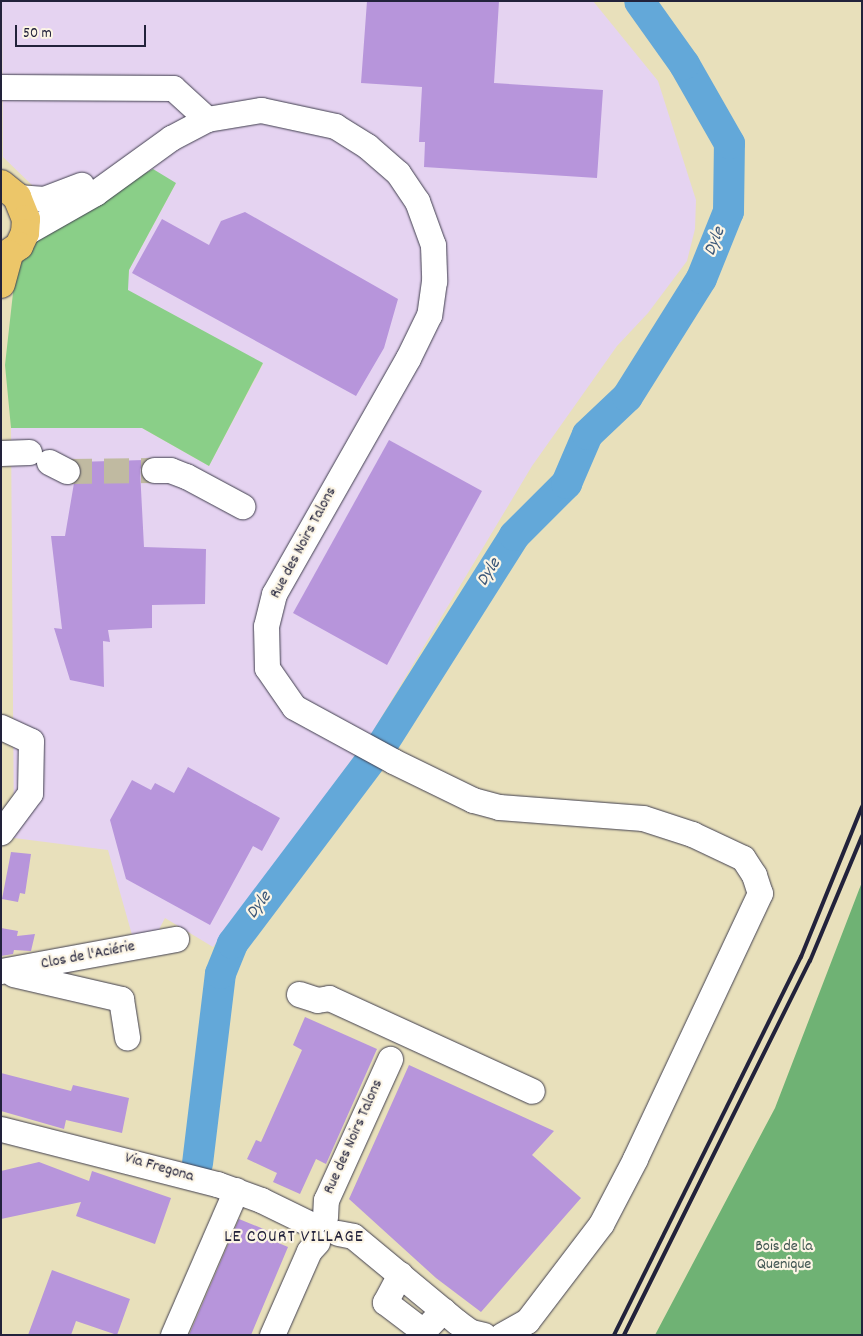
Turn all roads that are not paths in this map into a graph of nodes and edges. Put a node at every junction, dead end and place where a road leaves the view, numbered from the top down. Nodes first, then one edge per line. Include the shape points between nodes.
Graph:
1 (1, 87) edge
2 (207, 118) junction
3 (139, 162) junction
4 (7, 185) edge
5 (12, 248) edge
6 (1, 284) edge
7 (1, 453) edge
8 (48, 462) tunnel mouth
9 (154, 470) tunnel mouth
10 (242, 506) dead end
11 (1, 727) edge
12 (1, 832) edge
13 (176, 939) dead end
14 (2, 972) edge
15 (299, 994) dead end
16 (127, 1038) dead end
17 (390, 1059) dead end
18 (532, 1091) dead end
19 (1, 1129) edge
20 (227, 1187) junction
21 (323, 1230) junction
22 (400, 1274) junction
23 (465, 1327) edge
24 (173, 1335) edge
25 (272, 1335) edge
26 (433, 1335) edge
27 (502, 1335) edge

1 - 2 street via 173,88
2 - 3 street, Rue des Noirs Talons via 170,138
2 - 27 street, Rue des Noirs Talons via 261,110 335,126 367,146 398,173 417,201 432,245 434,281 429,315 408,358 305,523 274,594 266,626 267,668 294,707 349,739 474,800 499,807 643,818 684,831 743,858 760,892 635,1159 601,1224 527,1321
3 - 4 street via 44,199
3 - 5 street
4 - 5 main road via 24,208
5 - 6 main road
7 - 8 street
9 - 10 street via 170,470 186,476
11 - 12 street via 31,741 30,793
13 - 14 street, Clos de l'Aciérie
14 - 16 street via 122,999
15 - 18 street via 316,1000 329,998
17 - 21 street, Rue des Noirs Talons via 329,1192
19 - 20 street, Via Fregona
20 - 21 street, Via Fregona
20 - 24 street
21 - 22 street, Via Fregona via 353,1236
21 - 25 street via 309,1251
22 - 23 street, Via Fregona
22 - 23 street via 385,1302 422,1331
23 - 26 street

